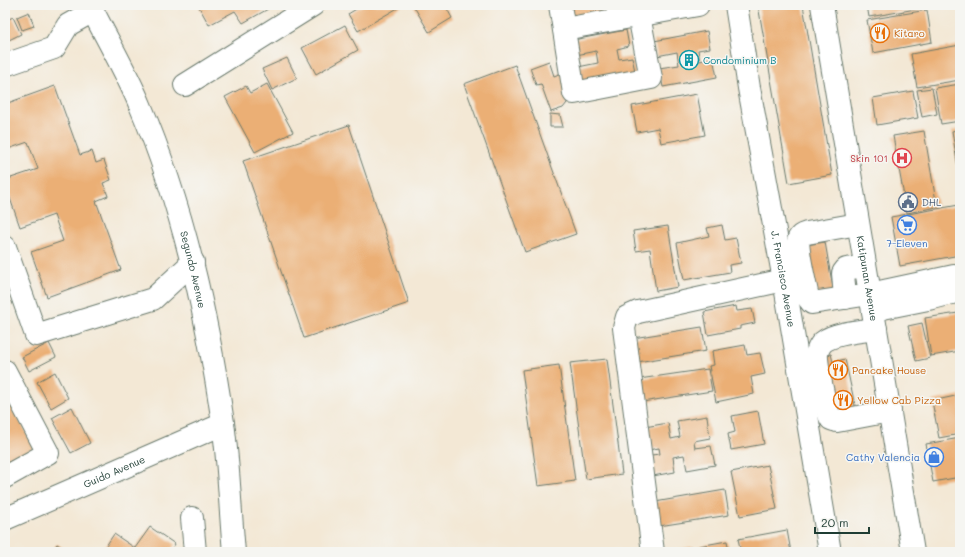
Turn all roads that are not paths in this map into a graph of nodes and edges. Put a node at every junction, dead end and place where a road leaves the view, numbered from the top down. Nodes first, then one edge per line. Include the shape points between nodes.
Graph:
1 (314, 5) edge
2 (560, 5) edge
3 (698, 5) edge
4 (736, 5) edge
5 (822, 5) edge
6 (92, 8) edge
7 (638, 10) edge
8 (564, 29) junction
9 (5, 65) edge
10 (185, 85) dead end
11 (858, 224) junction
12 (5, 247) edge
13 (193, 262) junction
14 (865, 266) junction
15 (960, 277) edge
16 (784, 280) junction
17 (960, 289) edge
18 (931, 290) junction
19 (846, 298) junction
20 (873, 311) junction
21 (5, 371) edge
22 (890, 411) junction
23 (223, 424) junction
24 (5, 477) edge
25 (192, 518) dead end
26 (5, 519) edge
27 (195, 552) edge
28 (234, 552) edge
29 (653, 552) edge
30 (830, 552) edge
31 (913, 552) edge

1 - 10 street
2 - 8 street
3 - 7 street
4 - 16 street, J. Francisco Avenue
5 - 11 street, Katipunan Avenue
6 - 9 street via 68,25 54,48
6 - 13 street, Segundo Avenue via 140,103 170,183
7 - 8 street
7 - 8 street via 651,78 574,93
11 - 14 street, Katipunan Avenue
11 - 19 street via 807,232 799,239 810,301 817,303
12 - 13 street via 36,335 153,299
13 - 23 street, Segundo Avenue
14 - 19 street via 844,271
14 - 20 street, Katipunan Avenue
15 - 18 street via 954,276
16 - 29 street via 638,312 627,317 624,328
16 - 30 street, J. Francisco Avenue
17 - 18 street via 952,293
18 - 20 street
19 - 20 street
20 - 22 street, Katipunan Avenue
20 - 22 street via 845,334 824,342 818,348 818,366 827,409 832,420
21 - 24 street via 48,453
22 - 31 street, Katipunan Avenue
23 - 26 street, Guido Avenue
23 - 28 street, Segundo Avenue
25 - 27 street

